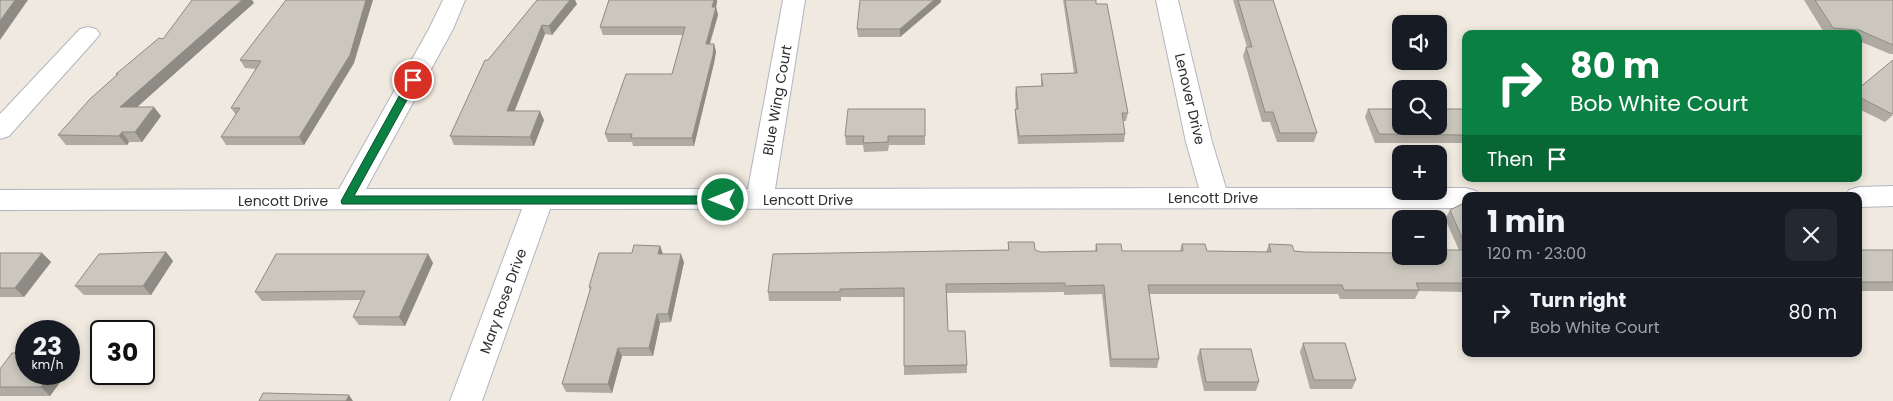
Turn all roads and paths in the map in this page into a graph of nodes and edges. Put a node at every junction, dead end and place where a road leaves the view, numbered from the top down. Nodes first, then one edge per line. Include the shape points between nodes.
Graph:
1 (454, 0) edge
2 (794, 0) edge
3 (1167, 0) edge
4 (88, 34) dead end
5 (0, 130) edge
6 (1862, 196) edge
7 (1893, 196) edge
8 (1215, 198) junction
9 (1462, 198) edge
10 (0, 200) edge
11 (760, 200) junction
12 (346, 201) junction
13 (539, 201) junction
14 (466, 401) edge

1 - 12 street
2 - 11 street, Blue Wing Court
3 - 8 street, Lenover Drive
4 - 5 street
6 - 7 street
8 - 9 street, Lencott Drive
8 - 11 street, Lencott Drive
10 - 12 street, Lencott Drive
11 - 13 street, Lencott Drive
12 - 13 street, Lencott Drive
13 - 14 street, Mary Rose Drive

